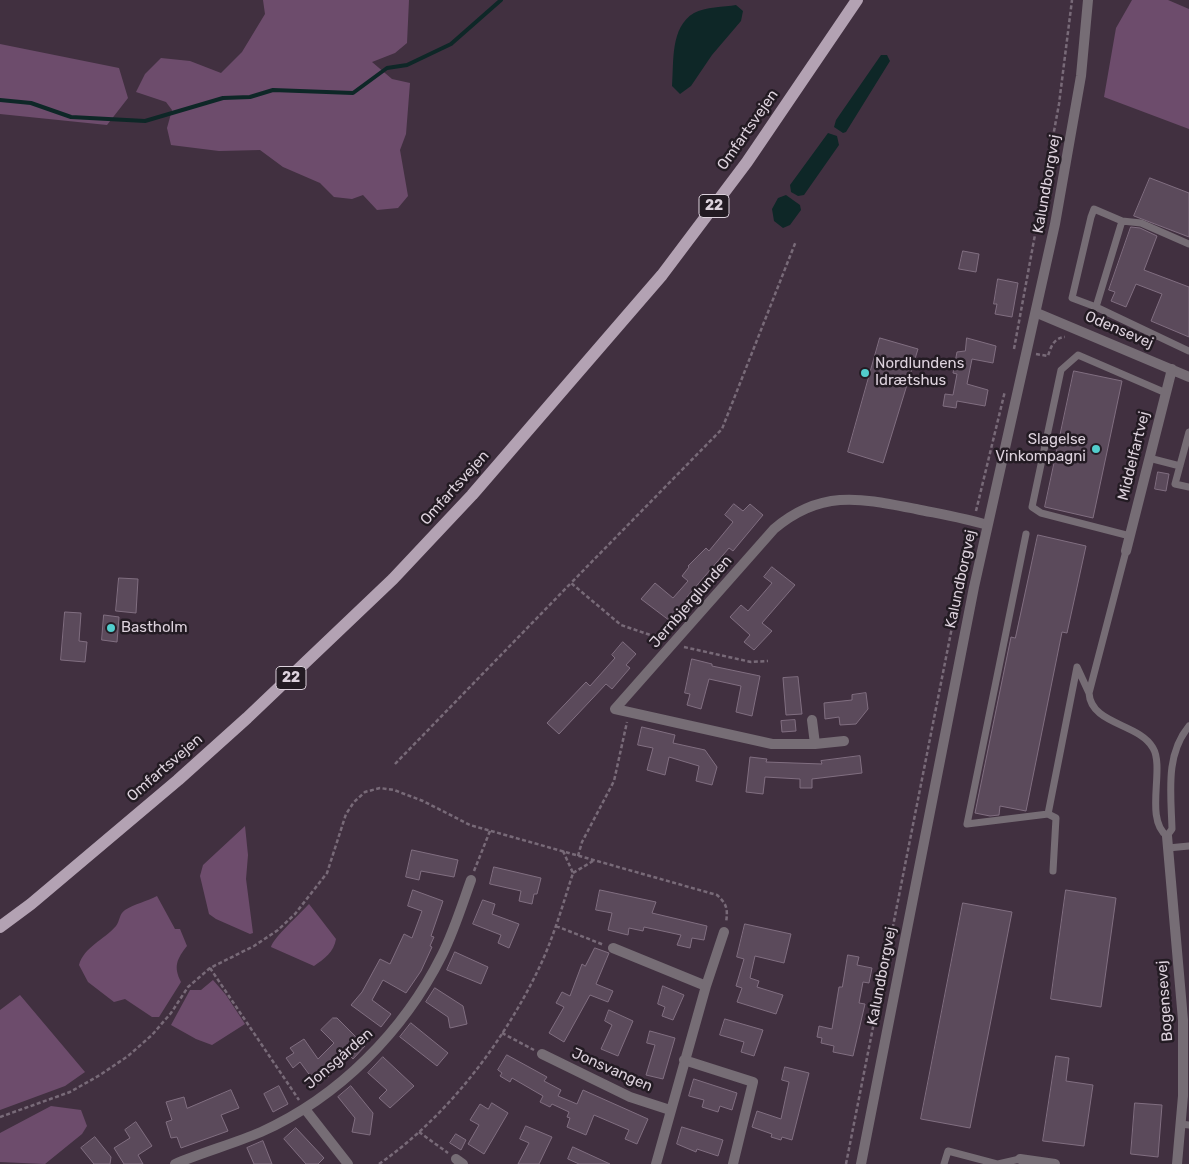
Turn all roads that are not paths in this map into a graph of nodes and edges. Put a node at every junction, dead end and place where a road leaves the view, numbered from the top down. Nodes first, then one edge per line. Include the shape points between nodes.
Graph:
1 (857, 0) edge
2 (1088, 0) edge
3 (1122, 221) junction
4 (1189, 244) edge
5 (1096, 307) junction
6 (1037, 313) junction
7 (1189, 351) edge
8 (1172, 369) junction
9 (1189, 377) edge
10 (1166, 393) junction
11 (1189, 432) edge
12 (1149, 458) junction
13 (1180, 466) junction
14 (1189, 487) edge
15 (987, 525) junction
16 (1026, 534) dead end
17 (1130, 536) junction
18 (1126, 551) joint
19 (1089, 693) junction
20 (812, 720) dead end
21 (1189, 726) edge
22 (844, 741) dead end
23 (815, 744) junction
24 (1048, 814) junction
25 (1167, 836) junction
26 (1189, 846) edge
27 (1168, 848) junction
28 (1054, 871) dead end
29 (471, 880) road end
30 (0, 927) edge
31 (724, 932) road end
32 (613, 948) road end
33 (706, 986) junction
34 (1185, 1008) edge
35 (542, 1054) road end
36 (684, 1060) junction
37 (1186, 1083) edge
38 (305, 1109) junction
39 (670, 1110) junction
40 (1185, 1125) edge
41 (1020, 1159) joint
42 (175, 1164) edge
43 (348, 1164) edge
44 (656, 1164) edge
45 (733, 1164) edge
46 (861, 1164) edge
47 (944, 1164) edge
48 (997, 1164) edge
49 (1055, 1164) edge
50 (1177, 1164) edge

1 - 30 main road, Omfartsvejen / 22 via 747,162 662,275 472,495 393,579 247,718 126,824
2 - 6 street, Kalundborgvej via 1074,122
3 - 4 lane via 1141,223
3 - 5 lane
3 - 5 lane via 1094,209 1091,217 1072,298
5 - 7 lane
6 - 8 street, Odensevej
6 - 15 street, Kalundborgvej
8 - 9 street, Odensevej
8 - 10 street, Middelfartvej
10 - 12 street, Middelfartvej
10 - 17 lane via 1078,355 1061,370 1032,507
11 - 13 lane
12 - 13 lane
12 - 17 street, Middelfartvej
13 - 14 lane via 1175,484
15 - 23 street, Jernbjerglunden via 874,500 844,498 809,505 774,529 615,709 772,744
15 - 46 street, Kalundborgvej
16 - 24 lane via 968,824
17 - 18 street, Middelfartvej
18 - 19 lane
19 - 24 lane via 1077,667
19 - 25 lane via 1092,707 1144,738 1154,750 1156,819 1162,833
20 - 23 street
21 - 25 lane via 1175,752 1170,774 1172,829
22 - 23 street
24 - 28 lane via 1056,818
25 - 27 street, Bogensevej
26 - 27 lane
27 - 34 street, Bogensevej
29 - 38 street, Jonsgården via 442,954 416,1000 383,1042 349,1075
31 - 33 street, Jonsvangen
32 - 33 street
33 - 36 street, Jonsvangen
34 - 37 street, Bogensevej
35 - 39 street, Jonsvangen via 630,1097
36 - 39 street, Jonsvangen
36 - 45 street via 753,1082
37 - 40 street, Bogensevej
38 - 42 street, Jonsgården via 260,1132
38 - 43 street
39 - 44 street, Jonsvangen
40 - 50 street, Bogensevej
41 - 48 lane
41 - 49 street
47 - 48 lane via 948,1151

